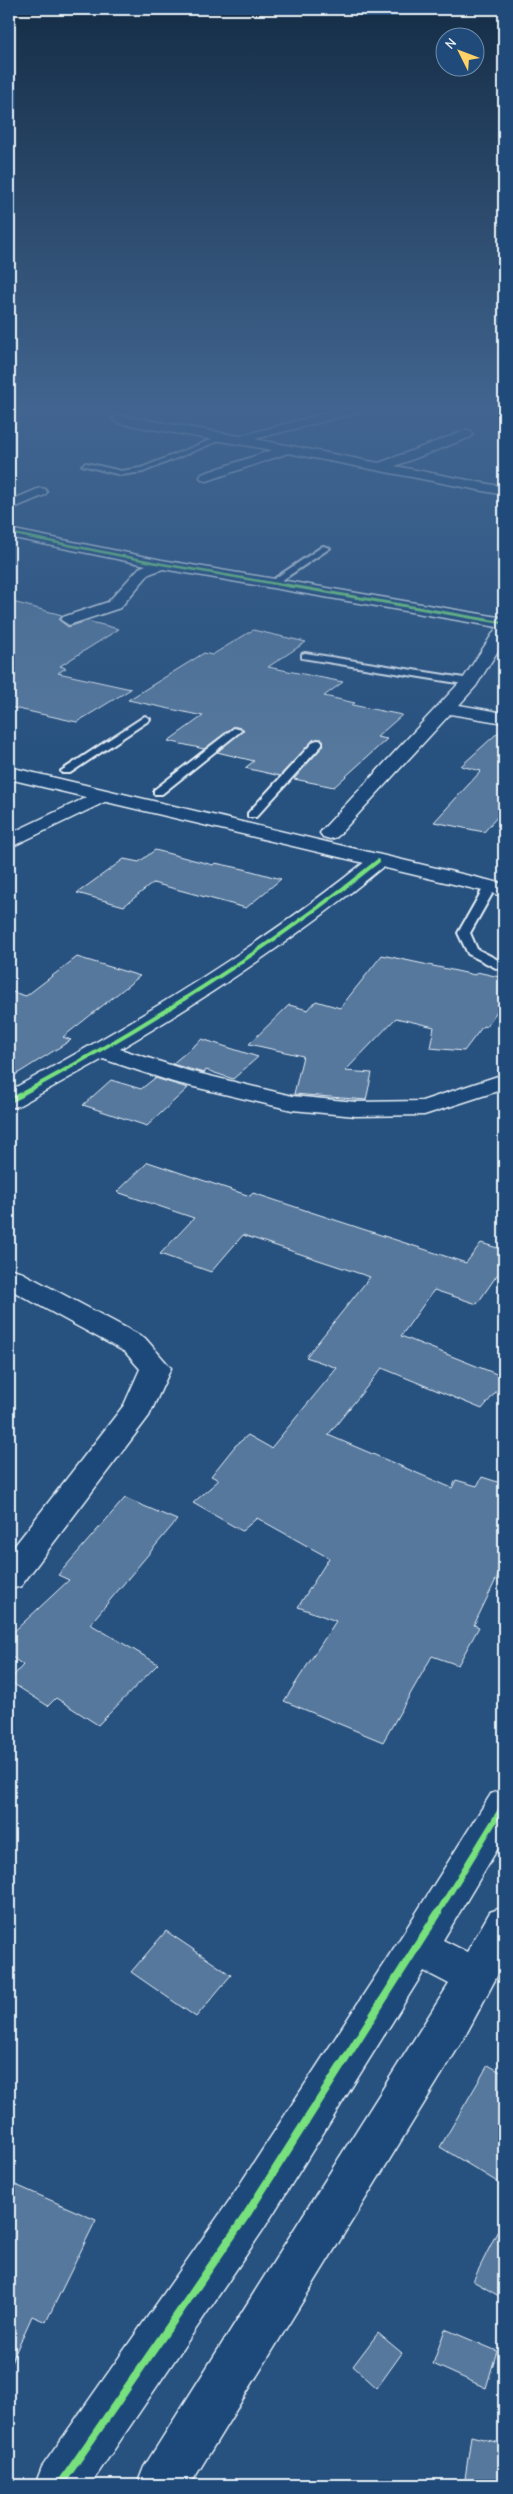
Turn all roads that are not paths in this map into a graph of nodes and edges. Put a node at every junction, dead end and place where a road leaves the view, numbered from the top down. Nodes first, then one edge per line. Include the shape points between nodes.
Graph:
1 (9, 532) edge
2 (326, 548) dead end
3 (162, 564) junction
4 (272, 583) junction
5 (69, 620) dead end
6 (504, 623) edge
7 (504, 628) edge
8 (305, 656) dead end
9 (470, 682) junction
10 (447, 708) junction
11 (504, 718) edge
12 (145, 719) dead end
13 (237, 730) dead end
14 (318, 743) dead end
15 (9, 757) edge
16 (66, 771) junction
17 (9, 773) edge
18 (158, 792) junction
19 (102, 796) junction
20 (252, 815) junction
21 (312, 834) junction
22 (9, 842) edge
23 (378, 861) junction
24 (499, 883) edge
25 (504, 968) edge
26 (102, 1051) junction
27 (504, 1081) edge
28 (9, 1101) edge
29 (9, 1277) edge
30 (9, 1577) edge
31 (504, 1805) edge
32 (504, 1924) edge
33 (417, 1947) junction
34 (475, 1977) junction
35 (60, 2485) edge
36 (162, 2485) edge

1 - 3 street
2 - 4 lane
3 - 4 street
3 - 5 street via 144,571 114,605
4 - 6 street
7 - 9 street
8 - 9 lane
9 - 10 street
10 - 11 street
10 - 21 street
12 - 16 lane
13 - 18 lane
14 - 20 lane
15 - 16 street
16 - 18 street
17 - 19 street
18 - 20 street
19 - 21 street
19 - 22 street
20 - 21 street
21 - 23 street
21 - 24 street
23 - 24 street
23 - 26 street via 309,917
24 - 25 lane via 464,933 472,951
26 - 27 street via 182,1077 292,1103 356,1110 424,1108
26 - 28 street
29 - 30 street via 135,1345 156,1368 138,1409
31 - 33 street
32 - 34 street
33 - 34 street
33 - 35 street via 247,2214
34 - 36 street via 449,2024

